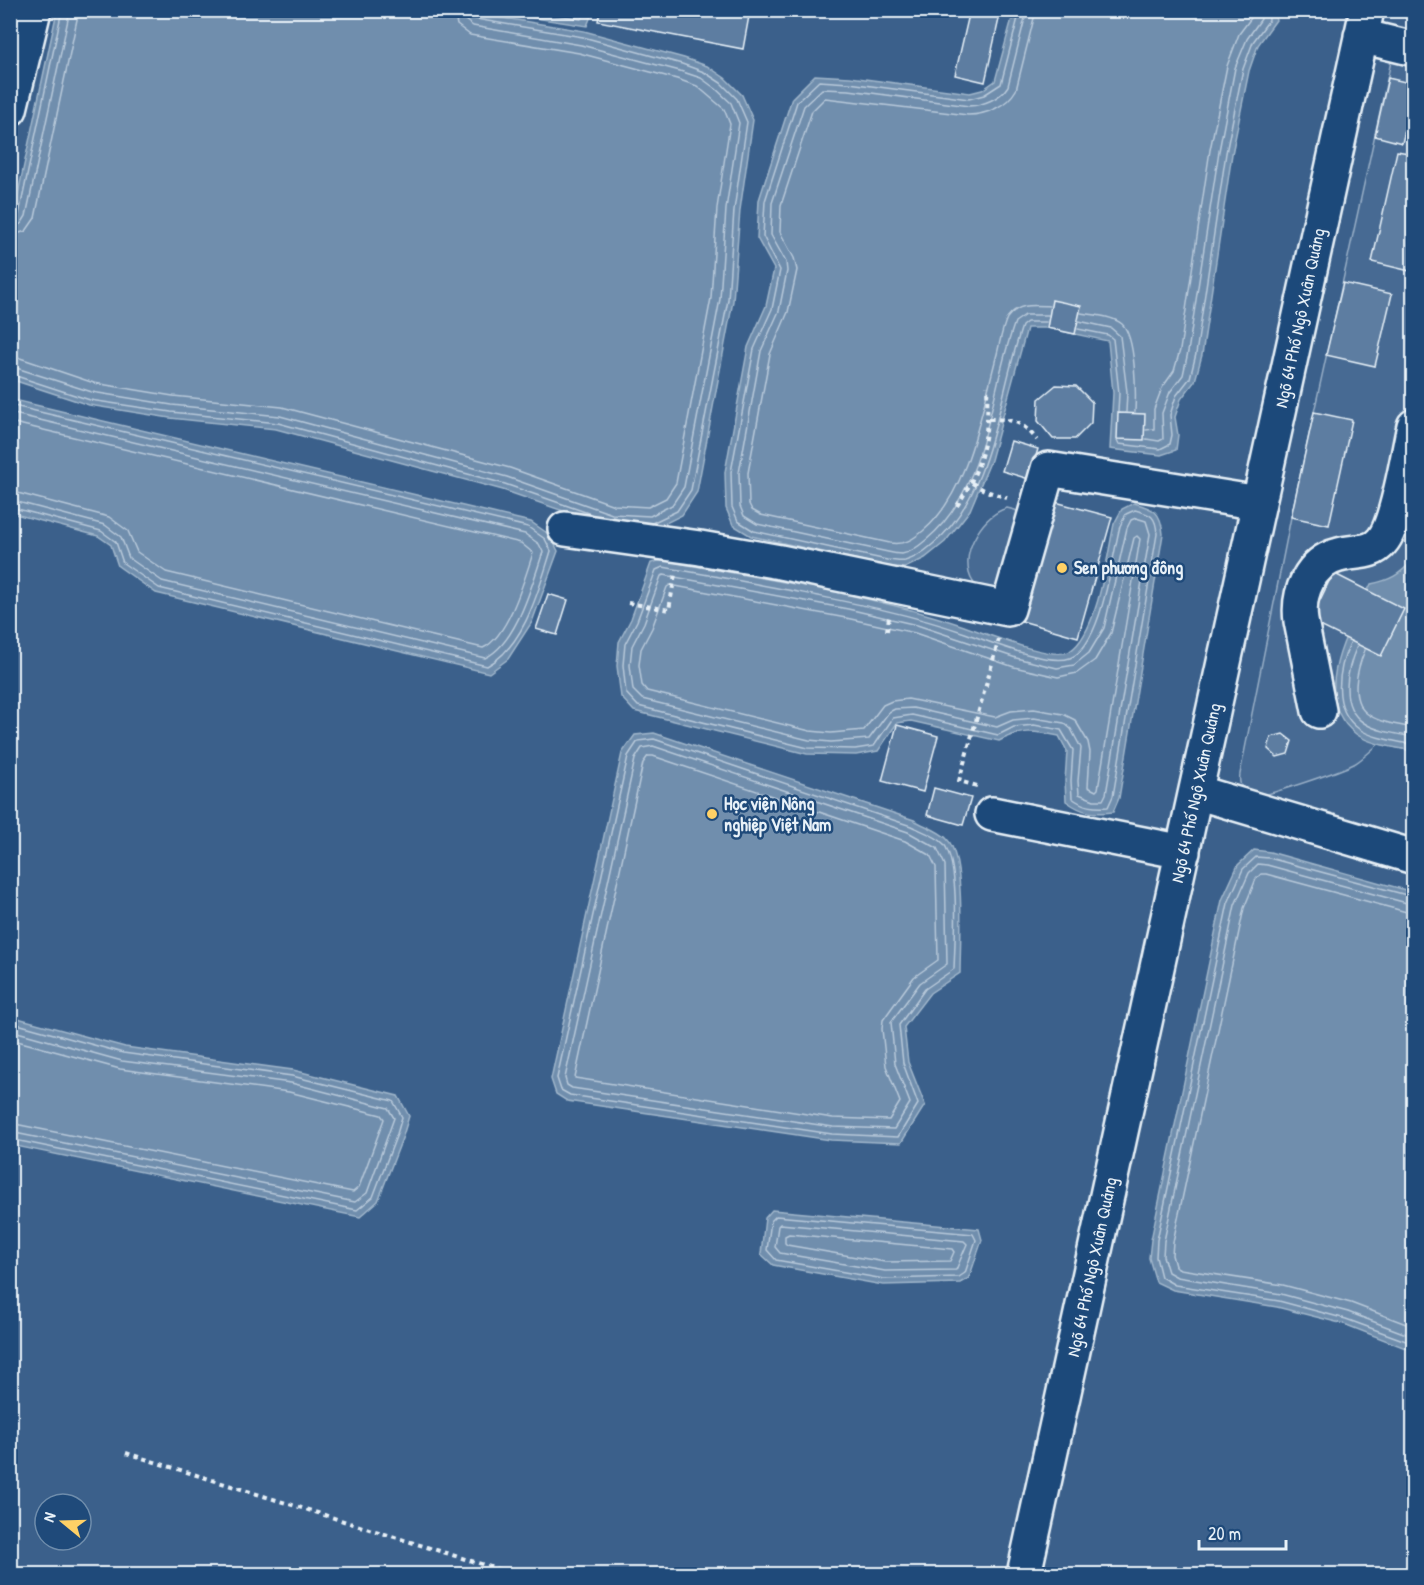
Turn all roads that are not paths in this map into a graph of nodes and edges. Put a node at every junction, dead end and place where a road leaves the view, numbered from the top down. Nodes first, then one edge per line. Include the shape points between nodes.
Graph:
1 (34, 10) edge
2 (1364, 23) edge
3 (1413, 49) edge
4 (10, 109) edge
5 (1413, 426) edge
6 (1259, 503) junction
7 (565, 529) dead end
8 (1319, 711) dead end
9 (1196, 792) junction
10 (992, 814) road end
11 (1183, 852) junction
12 (1413, 857) edge
13 (1024, 1575) edge

1 - 4 street
2 - 3 street
2 - 6 street, Ngõ 64 Phố Ngô Xuân Quảng
5 - 8 street via 1388,533 1376,548 1322,563 1302,593 1301,621
6 - 7 street via 1048,470 1008,609 769,560
6 - 9 street, Ngõ 64 Phố Ngô Xuân Quảng
9 - 11 street, Ngõ 64 Phố Ngô Xuân Quảng
9 - 12 street
10 - 11 street
11 - 13 street, Ngõ 64 Phố Ngô Xuân Quảng

